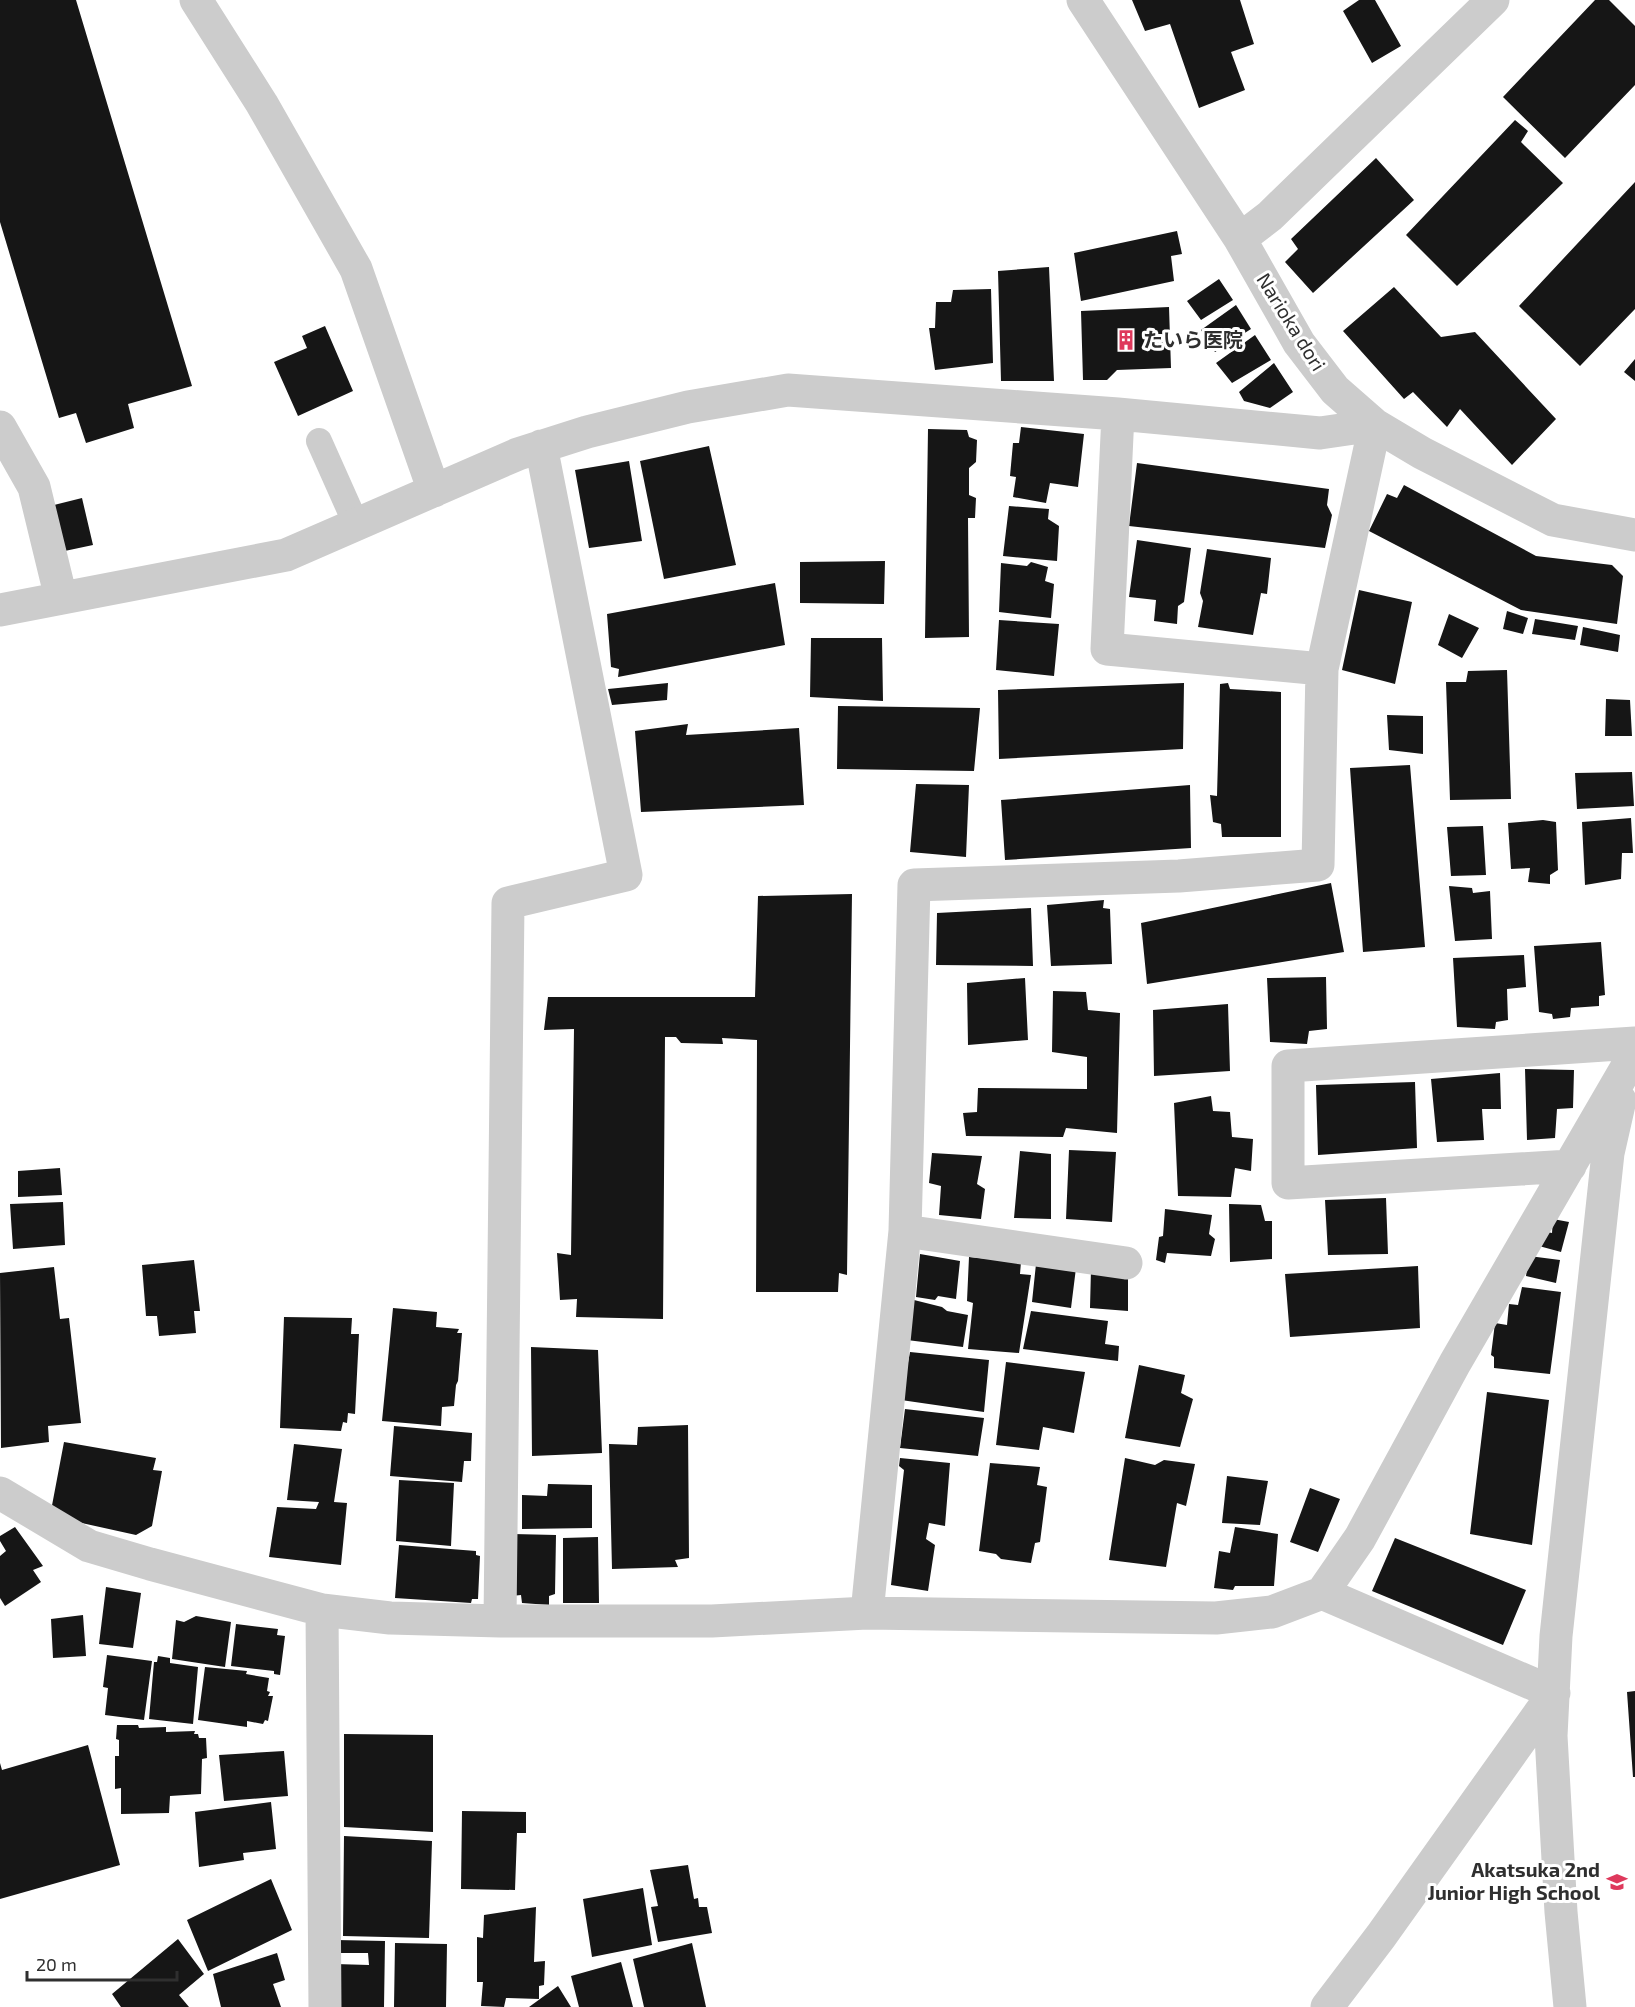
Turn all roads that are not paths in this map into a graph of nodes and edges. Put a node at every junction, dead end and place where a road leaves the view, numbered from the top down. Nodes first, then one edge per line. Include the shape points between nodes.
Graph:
1 (196, 0) edge
2 (1083, 0) edge
3 (1493, 0) edge
4 (1240, 239) junction
5 (1118, 414) junction
6 (1375, 425) junction
7 (0, 427) edge
8 (319, 441) dead end
9 (541, 446) junction
10 (434, 491) junction
11 (356, 524) junction
12 (1635, 535) edge
13 (61, 598) junction
14 (0, 610) edge
15 (1322, 669) junction
16 (1633, 1055) edge
17 (1570, 1166) junction
18 (905, 1231) junction
19 (1126, 1263) dead end
20 (0, 1493) edge
21 (1322, 1593) junction
22 (322, 1610) junction
23 (867, 1613) junction
24 (500, 1621) junction
25 (1554, 1693) junction
26 (325, 2007) edge
27 (1327, 2007) edge
28 (1570, 2007) edge

1 - 10 street via 262,104 356,269
2 - 4 street, Narioka dori
3 - 4 street via 1270,216
4 - 6 street, Narioka dori via 1299,343 1335,390
5 - 6 street via 1320,433
5 - 9 street via 788,390 688,407
5 - 15 street via 1107,649
6 - 12 street, Narioka dori via 1552,520
6 - 15 street
7 - 13 street via 34,487
8 - 11 lane
9 - 10 street
9 - 24 street via 626,875 508,903
10 - 11 street
11 - 13 street via 286,555
13 - 14 street
15 - 18 street via 1318,865 1179,876 914,885
16 - 17 street
16 - 17 street via 1288,1066 1288,1184
16 - 25 street via 1608,1153 1556,1636
17 - 21 street via 1455,1363 1360,1538
18 - 19 street
18 - 23 street
20 - 22 street via 89,1546
21 - 23 street via 1272,1612 1216,1618
21 - 25 street
22 - 24 street via 398,1619
22 - 26 street
23 - 24 street via 712,1620
25 - 27 street
25 - 28 street via 1551,1736

